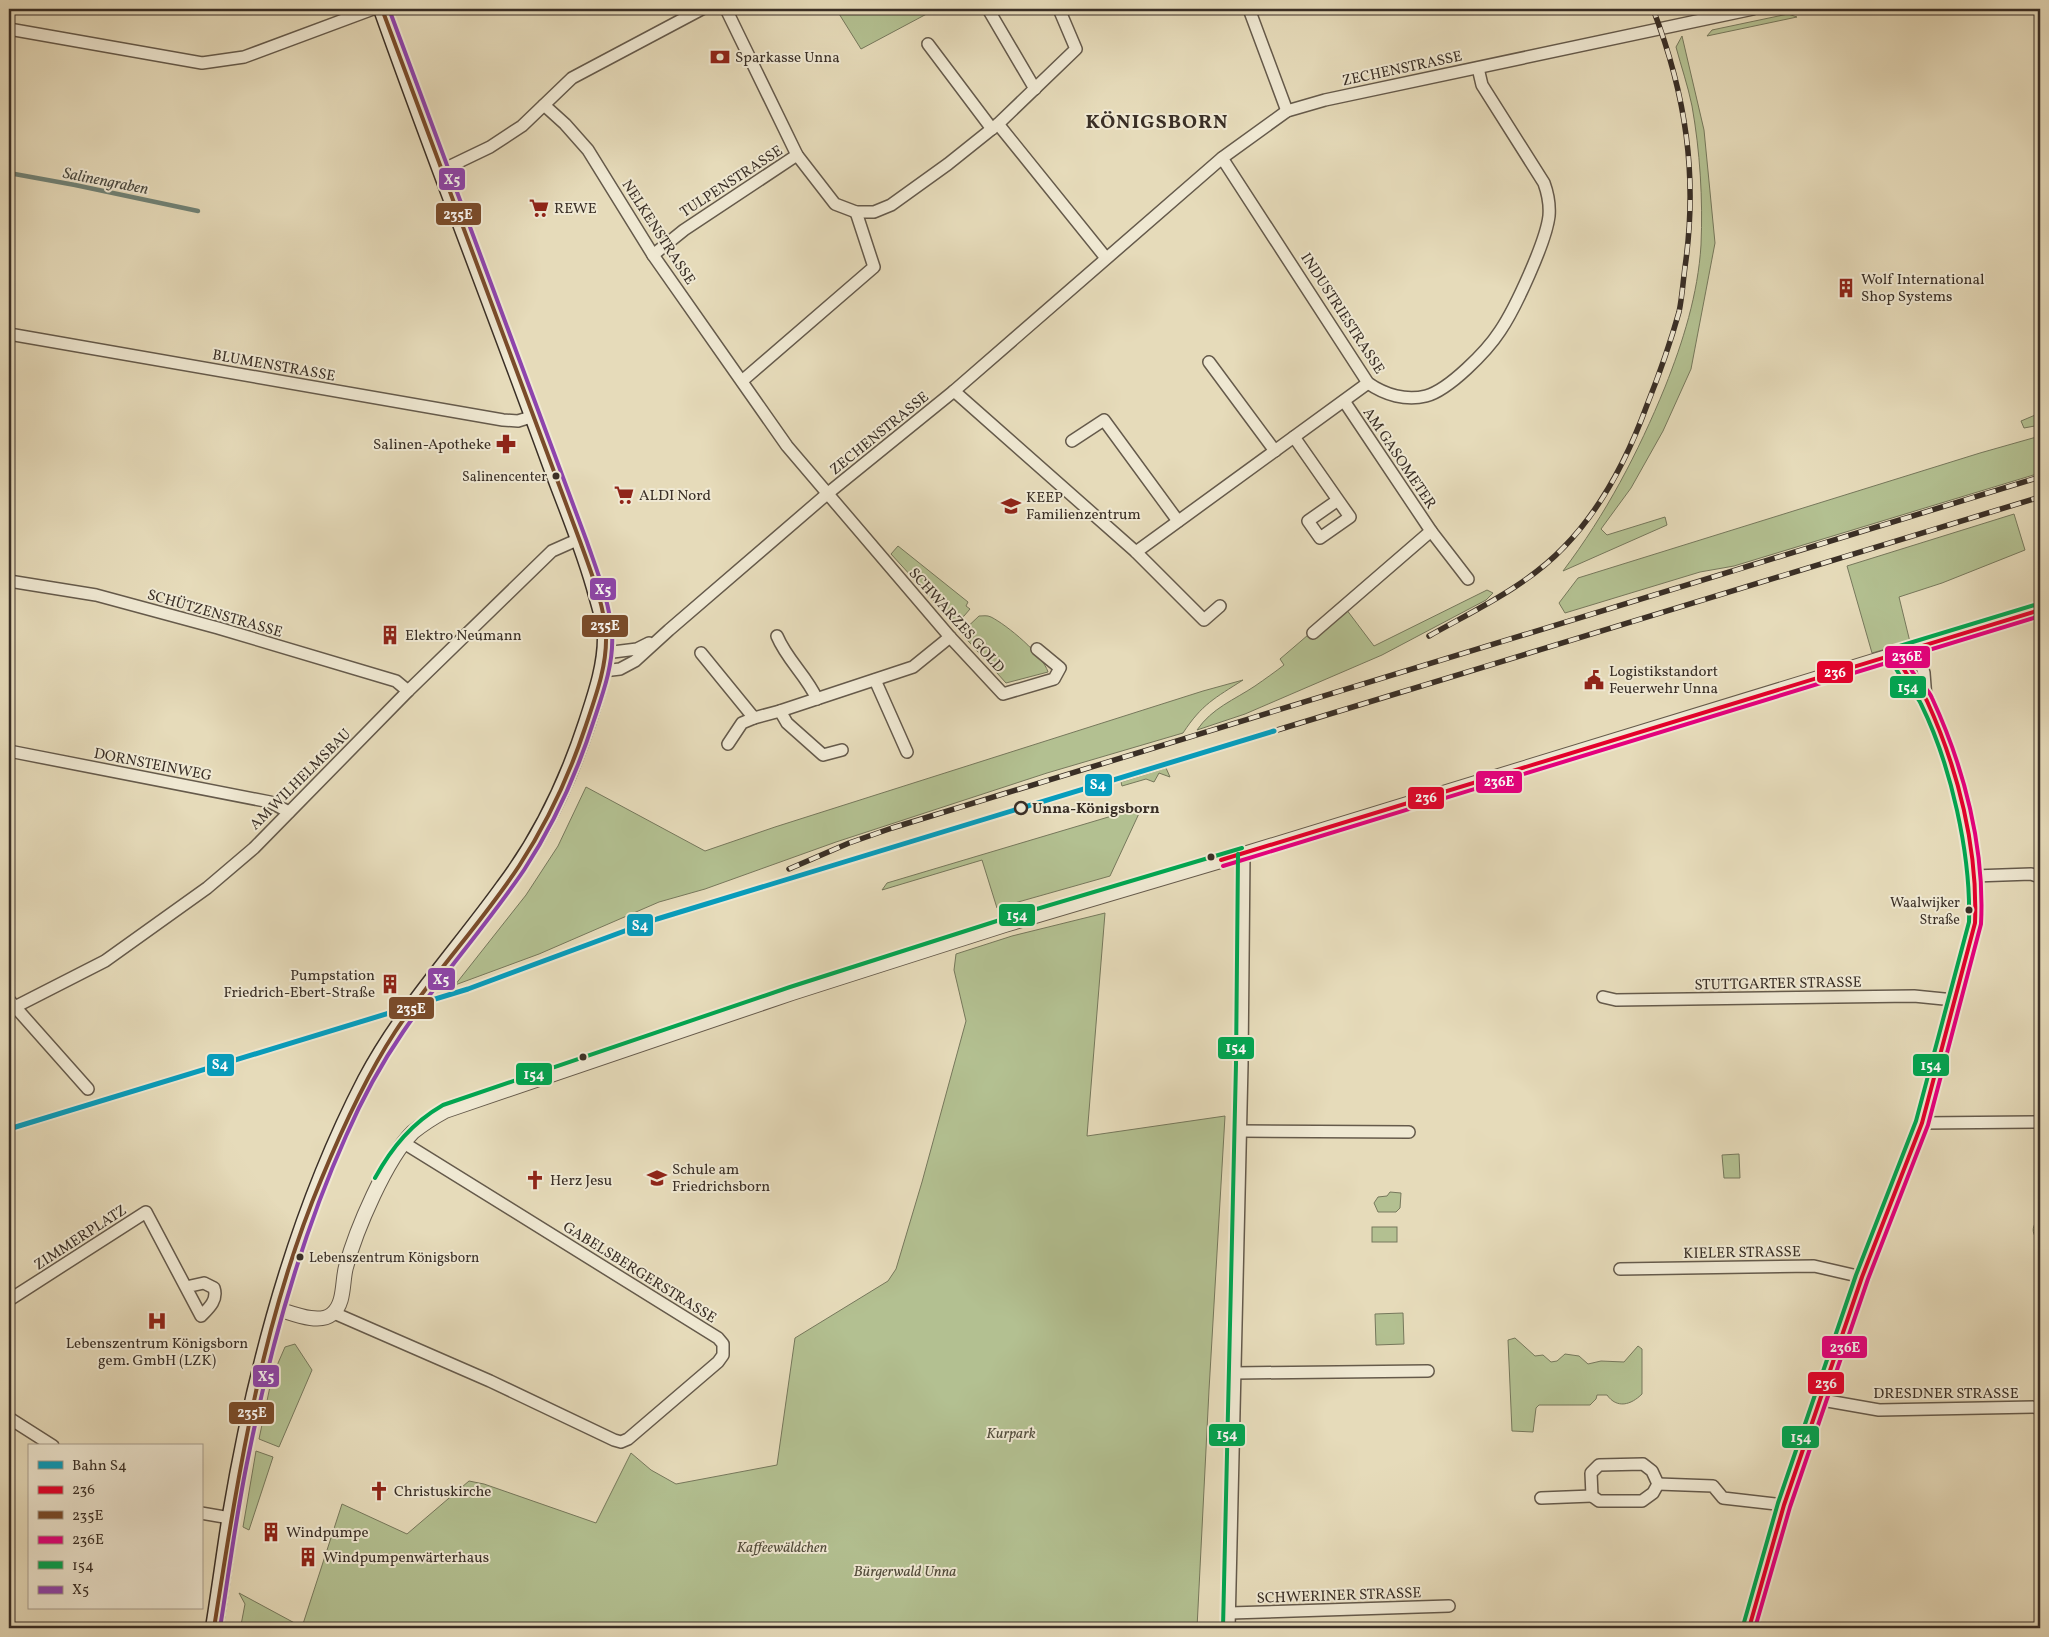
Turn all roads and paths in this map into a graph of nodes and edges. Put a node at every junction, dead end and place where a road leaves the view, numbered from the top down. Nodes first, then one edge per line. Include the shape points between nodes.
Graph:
1 (373, 9) edge
2 (382, 9) edge
3 (702, 9) edge
4 (726, 9) edge
5 (988, 9) edge
6 (1058, 9) edge
7 (1249, 9) edge
8 (1753, 9) edge
9 (1703, 14) edge
10 (9, 28) edge
11 (928, 44) dead end
12 (1478, 68) junction
13 (1035, 89) junction
14 (544, 105) junction
15 (1287, 112) junction
16 (995, 126) junction
17 (797, 155) junction
18 (1222, 158) junction
19 (440, 171) junction
20 (856, 212) junction
21 (653, 255) junction
22 (1106, 258) junction
23 (9, 334) edge
24 (1209, 362) dead end
25 (742, 381) junction
26 (1368, 383) junction
27 (954, 391) junction
28 (1344, 401) junction
29 (534, 416) junction
30 (1294, 437) junction
31 (1072, 441) dead end
32 (1275, 451) junction
33 (826, 494) junction
34 (1338, 500) dead end
35 (1178, 521) junction
36 (1431, 531) junction
37 (579, 539) junction
38 (1136, 552) junction
39 (1468, 579) dead end
40 (9, 581) edge
41 (1220, 606) dead end
42 (2040, 610) edge
43 (669, 630) junction
44 (1313, 633) dead end
45 (777, 636) dead end
46 (950, 637) junction
47 (1916, 648) junction
48 (1037, 649) dead end
49 (605, 652) junction
50 (701, 652) dead end
51 (1895, 654) junction
52 (603, 671) junction
53 (876, 680) junction
54 (408, 691) junction
55 (817, 699) junction
56 (1926, 699) junction
57 (780, 711) junction
58 (754, 718) junction
59 (728, 744) dead end
60 (842, 750) dead end
61 (9, 751) edge
62 (906, 752) dead end
63 (289, 812) junction
64 (1244, 854) junction
65 (1974, 876) junction
66 (2040, 877) edge
67 (1603, 997) dead end
68 (1954, 1000) junction
69 (11, 1006) edge
70 (88, 1089) dead end
71 (1922, 1122) junction
72 (2040, 1122) edge
73 (1241, 1132) junction
74 (1409, 1132) dead end
75 (404, 1143) junction
76 (1620, 1269) dead end
77 (1862, 1277) junction
78 (186, 1287) dead end
79 (9, 1300) edge
80 (278, 1309) junction
81 (334, 1313) junction
82 (1428, 1371) dead end
83 (1235, 1373) junction
84 (1822, 1400) junction
85 (2040, 1407) edge
86 (9, 1418) edge
87 (50, 1444) edge
88 (1658, 1484) junction
89 (1592, 1496) junction
90 (1541, 1498) dead end
91 (1784, 1505) junction
92 (202, 1513) edge
93 (230, 1518) junction
94 (1449, 1606) dead end
95 (1230, 1613) junction
96 (214, 1628) edge
97 (1229, 1628) edge
98 (1749, 1628) edge

1 - 10 street via 244,58 202,62
2 - 19 main road
3 - 14 street via 572,78
4 - 17 street
5 - 13 street
6 - 13 street, TULPENSTRASSE via 1076,49
7 - 15 street
8 - 9 street, ZECHENSTRASSE
9 - 12 street, ZECHENSTRASSE
11 - 16 street
12 - 15 street, ZECHENSTRASSE via 1325,100
12 - 26 street, INDUSTRIESTRASSE via 1482,85 1549,196 1549,217 1541,241 1527,279 1500,331 1459,375 1440,390 1415,398 1391,394
13 - 16 street, TULPENSTRASSE
14 - 19 street via 522,126 498,142
14 - 21 street, NELKENSTRASSE via 588,150
15 - 18 street, ZECHENSTRASSE
16 - 20 street, TULPENSTRASSE via 891,206 874,212
16 - 22 street
17 - 20 street, TULPENSTRASSE via 835,204
17 - 21 street, TULPENSTRASSE via 684,230
18 - 22 street, ZECHENSTRASSE
18 - 26 street, INDUSTRIESTRASSE
19 - 29 main road
20 - 25 street via 874,267
21 - 25 street, NELKENSTRASSE
22 - 27 street, ZECHENSTRASSE
23 - 29 street, BLUMENSTRASSE via 503,420 518,421
24 - 32 street
25 - 33 street, NELKENSTRASSE
26 - 28 street, AM GASOMETER
27 - 33 street, ZECHENSTRASSE
27 - 38 street
28 - 30 street, AM GASOMETER
28 - 36 street, AM GASOMETER
29 - 37 main road
30 - 32 street, AM GASOMETER
30 - 34 street
31 - 35 street via 1104,420
32 - 35 street, AM GASOMETER
33 - 43 street, ZECHENSTRASSE
33 - 46 street, SCHWARZES GOLD
35 - 38 street, AM GASOMETER
36 - 39 street, AM GASOMETER
36 - 44 street, AM GASOMETER
37 - 49 main road via 604,620
37 - 54 street, AM WILHELMSBAU via 552,551
38 - 41 street via 1204,620
40 - 54 street, SCHÜTZENSTRASSE via 96,595 218,628 396,681
42 - 47 street
43 - 49 street, ZECHENSTRASSE via 637,649
43 - 52 street, ZECHENSTRASSE via 635,662 620,669
45 - 55 street via 783,651 810,683
46 - 48 street, SCHWARZES GOLD via 1003,694 1054,679 1060,668
46 - 53 street via 913,667
47 - 51 street
47 - 56 street via 1924,673
49 - 52 main road
50 - 58 street
51 - 56 street via 1910,681
51 - 64 street
52 - 80 main road via 583,737 549,815 521,863 388,1041 367,1079 323,1174
53 - 55 street
53 - 62 street
54 - 63 street, AM WILHELMSBAU
55 - 57 street
56 - 65 street via 1961,802
57 - 58 street
57 - 60 street via 788,723 823,754
58 - 59 street via 742,723
61 - 63 street, DORNSTEINWEG via 270,802
63 - 69 street, AM WILHELMSBAU via 207,888 105,961
64 - 73 street
64 - 75 street via 792,993 475,1100 430,1119
65 - 66 street via 2031,874
65 - 68 street via 1974,929
67 - 68 street, STUTTGARTER STRASSE via 1616,1000 1914,996
68 - 71 street via 1946,1041
69 - 70 street
71 - 72 street
71 - 77 street
73 - 74 street
73 - 83 street
75 - 81 street via 381,1181 350,1252
75 - 81 street, GABELSBERGERSTRASSE via 718,1338 723,1344 723,1355 621,1442
76 - 77 street, KIELER STRASSE via 1814,1266
77 - 84 street
78 - 79 street, ZIMMERPLATZ via 146,1212
80 - 81 street via 310,1317 326,1318
80 - 93 main road via 254,1395
82 - 83 street
83 - 95 street
84 - 85 street, DRESDNER STRASSE via 1879,1410
84 - 91 street
86 - 87 street
88 - 89 street via 1642,1502 1599,1501
88 - 89 street via 1652,1471 1643,1464 1599,1465 1591,1473
88 - 91 street via 1713,1486 1723,1498
89 - 90 street
91 - 98 street
92 - 93 street
93 - 96 main road
94 - 95 street, SCHWERINER STRASSE
95 - 97 street

